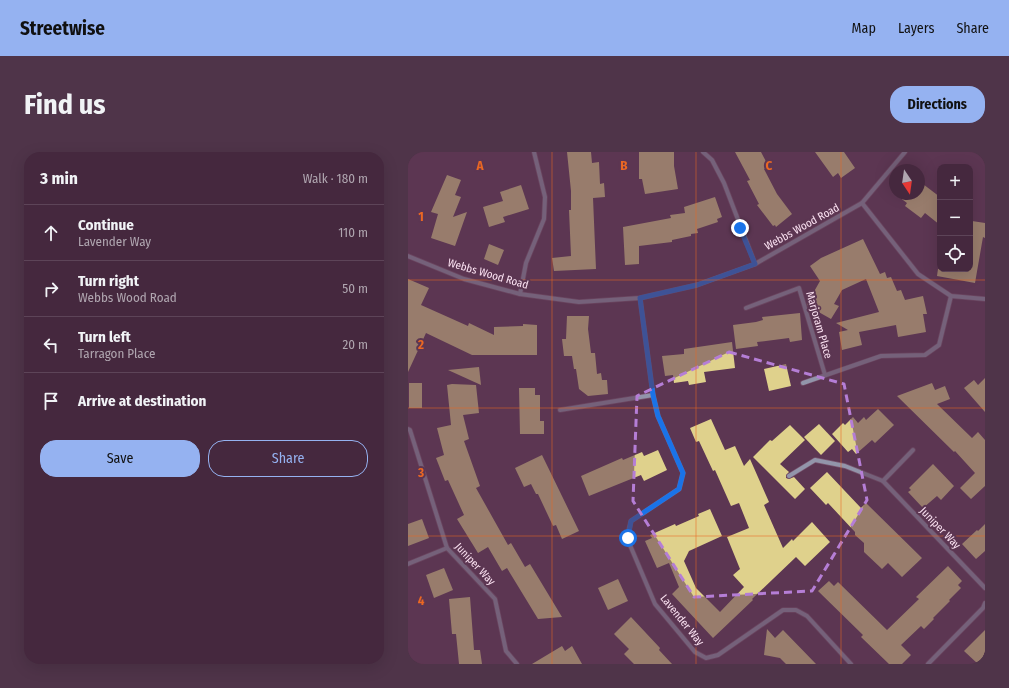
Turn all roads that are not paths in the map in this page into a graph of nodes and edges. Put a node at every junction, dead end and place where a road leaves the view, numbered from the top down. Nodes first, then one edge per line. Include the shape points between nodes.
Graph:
1 (534, 152) edge
2 (703, 152) edge
3 (905, 152) edge
4 (862, 203) junction
5 (408, 256) edge
6 (755, 264) junction
7 (520, 294) junction
8 (951, 296) junction
9 (640, 298) junction
10 (985, 299) edge
11 (746, 308) dead end
12 (825, 375) junction
13 (803, 383) dead end
14 (653, 395) junction
15 (560, 410) dead end
16 (408, 429) edge
17 (913, 450) dead end
18 (789, 476) dead end
19 (883, 481) junction
20 (447, 548) junction
21 (408, 564) edge
22 (985, 588) edge
23 (985, 603) edge
24 (517, 664) edge
25 (851, 664) edge
26 (928, 664) edge

1 - 7 street via 545,197 544,219 526,263
2 - 6 street via 712,160 724,183
3 - 4 street, Webbs Wood Road
4 - 6 street, Webbs Wood Road
4 - 8 street via 918,274
5 - 7 street, Webbs Wood Road via 464,279
6 - 9 street, Webbs Wood Road via 697,285
7 - 9 street, Webbs Wood Road via 579,302
8 - 10 street
8 - 12 street, Marjoram Place via 939,345 925,355 882,356
9 - 14 street, Lavender Way
11 - 12 street, Marjoram Place via 799,288
12 - 13 street, Marjoram Place
14 - 15 street
14 - 25 street, Lavender Way via 658,416 683,473 679,489 631,521 628,538 655,604 695,652 706,658 718,656 783,610 796,610 807,616
16 - 20 street, Juniper Way
17 - 19 street
18 - 19 street, Juniper Way via 815,460 845,466
19 - 22 street, Juniper Way
20 - 21 street
20 - 24 street, Juniper Way via 495,599 506,651
23 - 26 street

